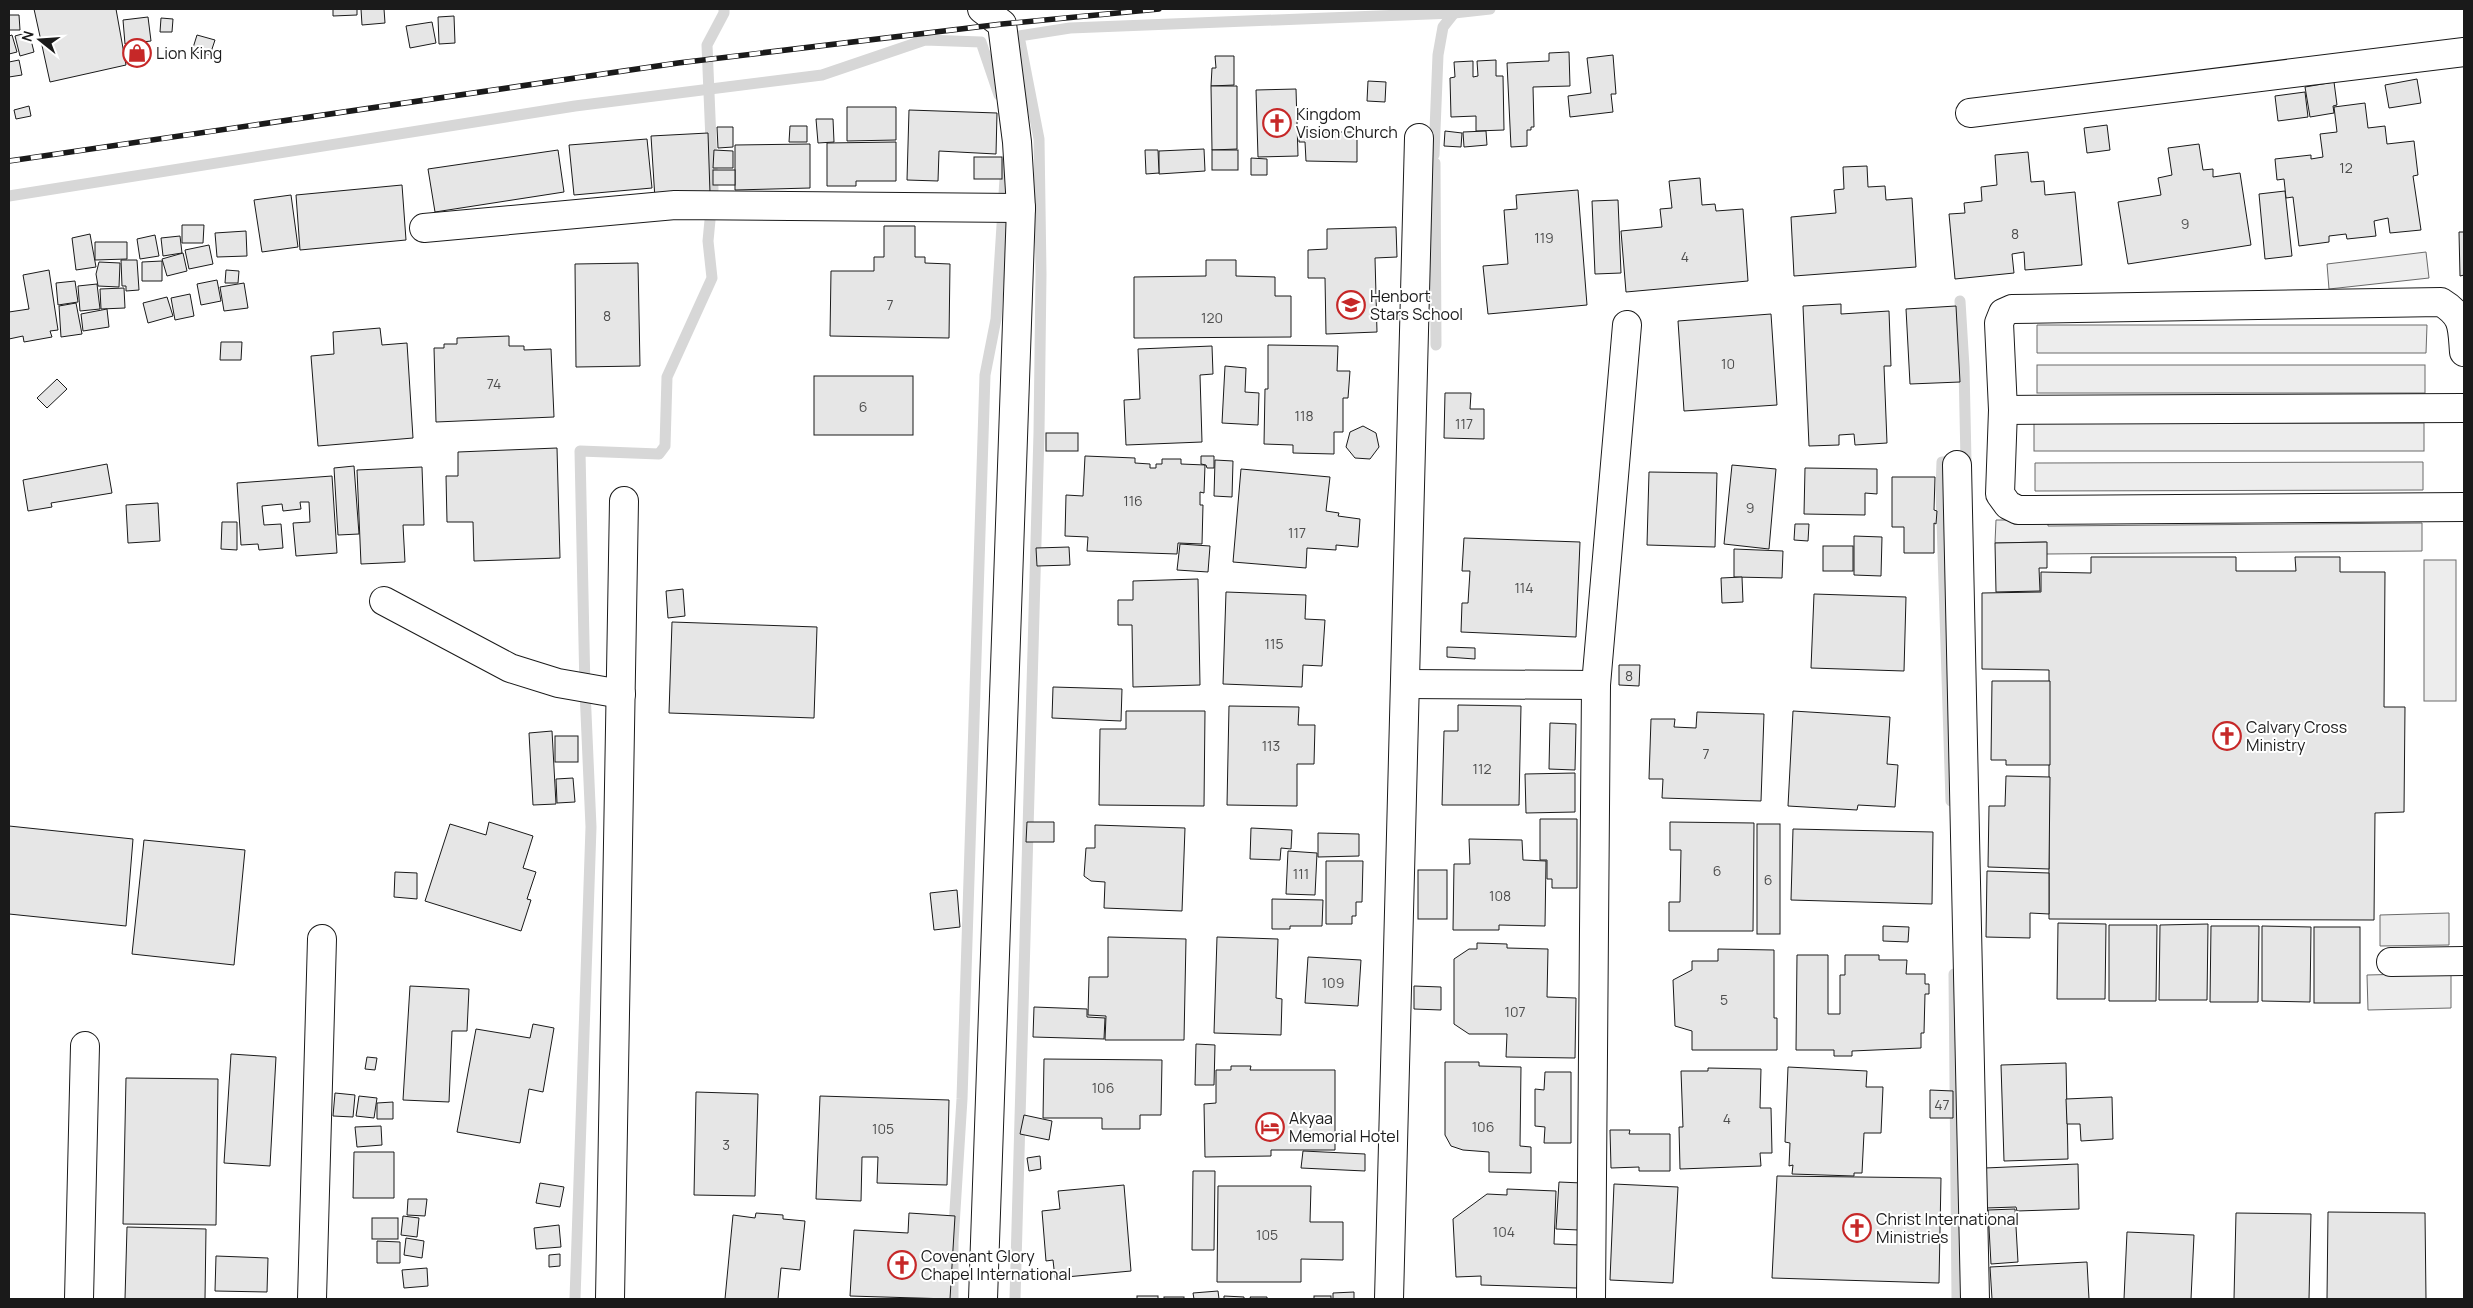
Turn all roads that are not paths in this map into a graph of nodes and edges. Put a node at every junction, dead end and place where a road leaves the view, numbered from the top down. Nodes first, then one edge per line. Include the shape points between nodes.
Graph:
1 (982, 9) edge
2 (2464, 52) edge
3 (1970, 113) dead end
4 (1419, 138) dead end
5 (1021, 208) junction
6 (424, 228) dead end
7 (1627, 325) dead end
8 (2464, 352) edge
9 (2464, 408) edge
10 (2003, 410) junction
11 (1957, 465) dead end
12 (624, 501) dead end
13 (2464, 506) edge
14 (384, 601) dead end
15 (1405, 684) junction
16 (1596, 685) junction
17 (621, 694) junction
18 (322, 939) dead end
19 (2464, 961) edge
20 (2391, 962) dead end
21 (85, 1046) dead end
22 (79, 1299) edge
23 (312, 1299) edge
24 (610, 1299) edge
25 (983, 1299) edge
26 (1389, 1299) edge
27 (1591, 1299) edge
28 (1975, 1299) edge

1 - 5 street via 1002,24 1017,142
2 - 3 street
4 - 15 street
5 - 6 street via 675,205
5 - 25 street
7 - 16 street
8 - 10 street via 2462,324 2455,310 2441,302 2012,309 2003,313 1999,323
9 - 10 street
10 - 13 street via 2000,494 2008,505 2018,510
11 - 28 street
12 - 17 street
14 - 17 street via 510,668 558,684
15 - 16 street
15 - 26 street
16 - 27 street
17 - 24 street
18 - 23 street
19 - 20 street
21 - 22 street

